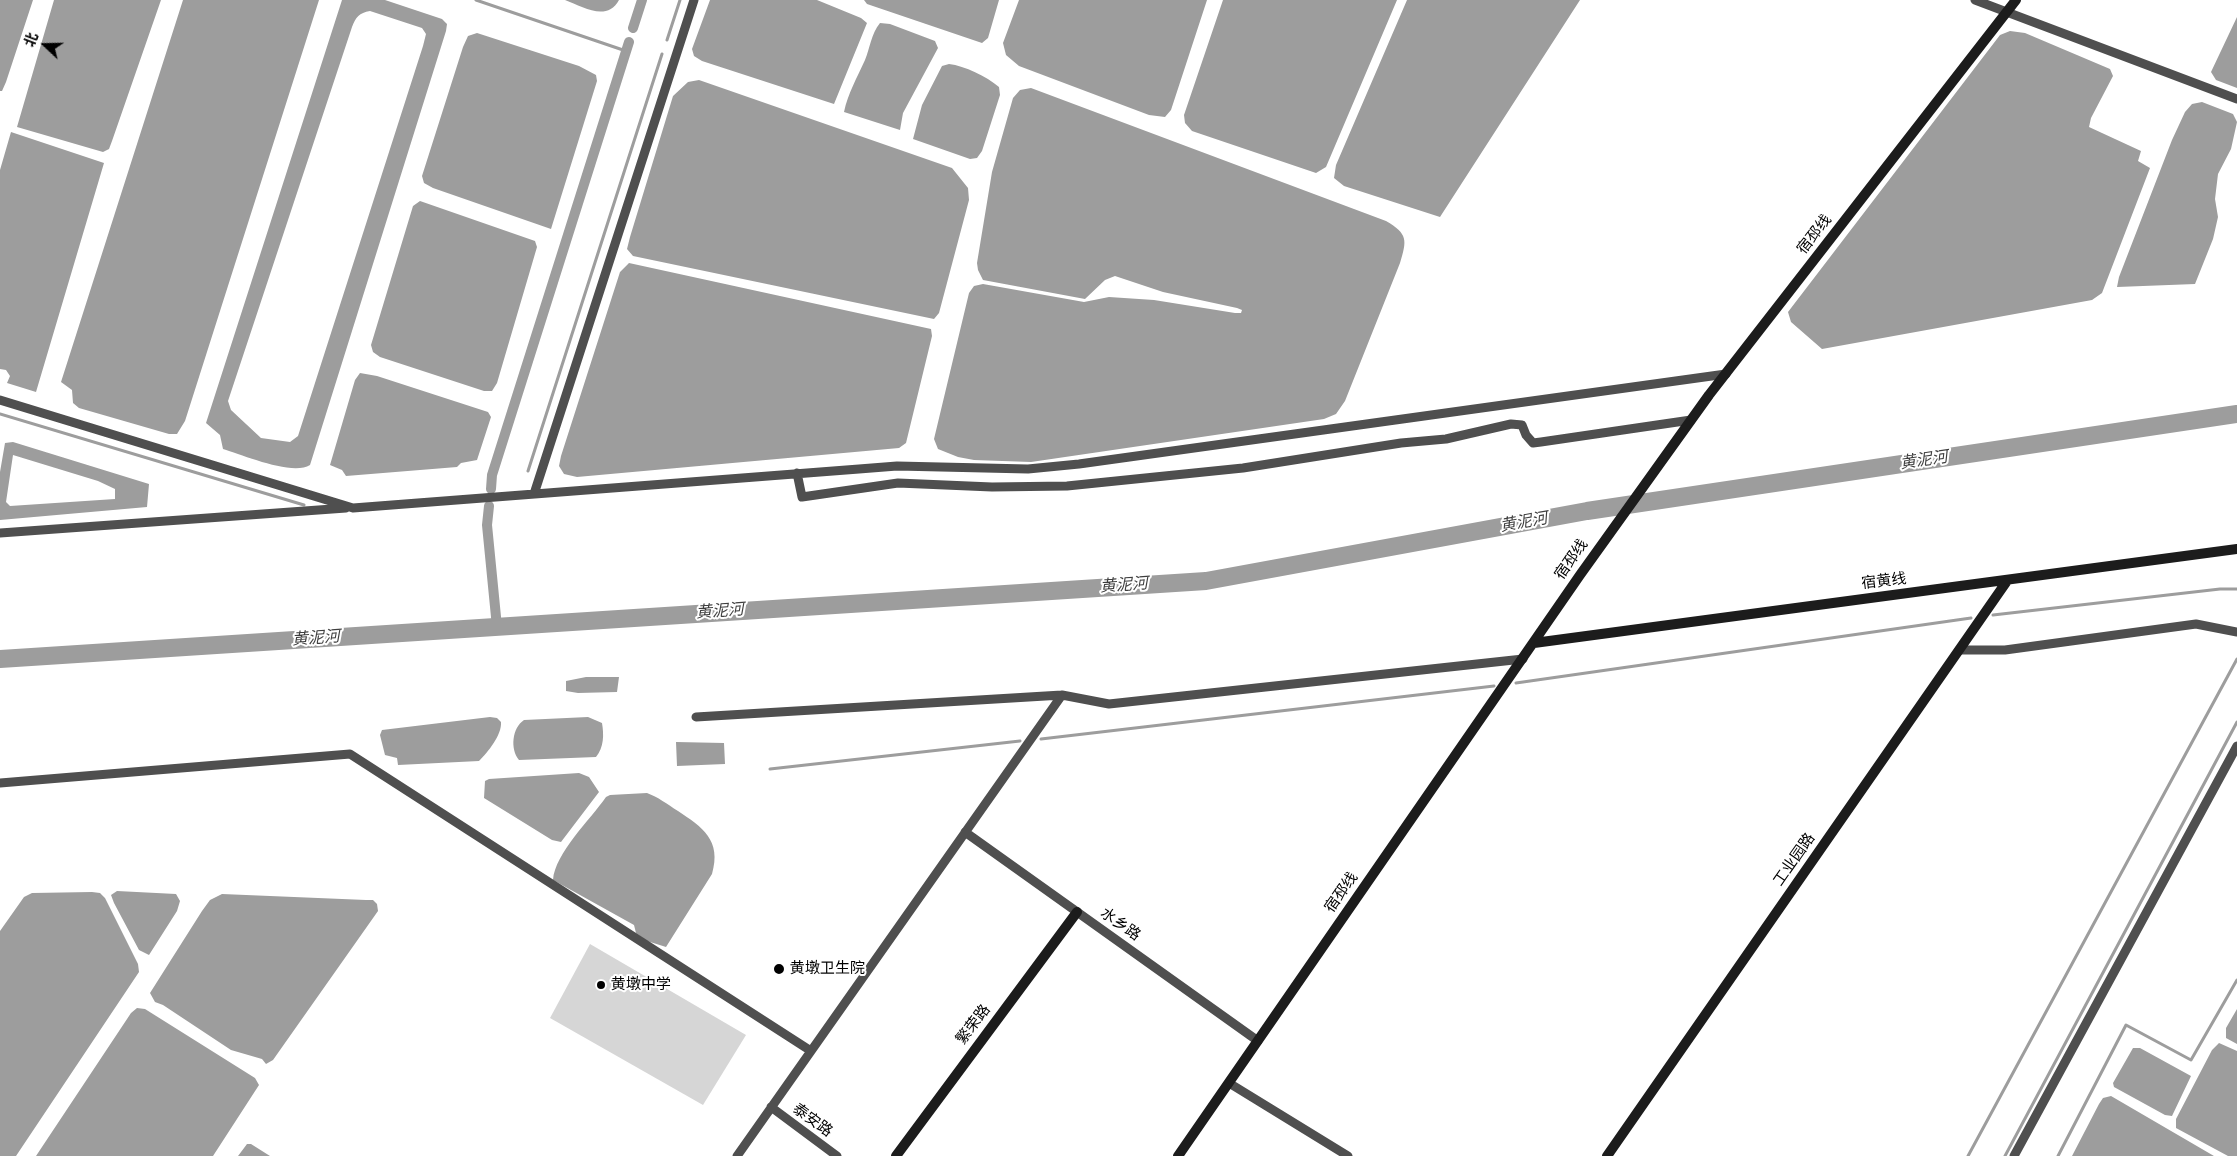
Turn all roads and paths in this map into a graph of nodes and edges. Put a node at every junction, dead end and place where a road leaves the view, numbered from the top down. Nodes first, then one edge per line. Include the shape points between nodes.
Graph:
1 (694, 0) edge
2 (1975, 0) edge
3 (2016, 0) edge
4 (2008, 11) junction
5 (2237, 99) edge
6 (1726, 374) junction
7 (0, 400) edge
8 (1691, 420) junction
9 (897, 466) junction
10 (797, 474) junction
11 (898, 483) junction
12 (534, 494) junction
13 (353, 508) junction
14 (0, 533) edge
15 (2237, 549) edge
16 (2007, 581) junction
17 (2237, 632) edge
18 (1534, 643) junction
19 (1959, 650) junction
20 (1523, 659) junction
21 (1062, 695) junction
22 (696, 717) dead end
23 (2237, 746) edge
24 (0, 783) edge
25 (965, 832) junction
26 (1077, 912) junction
27 (1258, 1041) junction
28 (811, 1050) junction
29 (1229, 1083) junction
30 (771, 1108) junction
31 (737, 1156) edge
32 (837, 1156) edge
33 (896, 1156) edge
34 (1178, 1156) edge
35 (1348, 1156) edge
36 (1607, 1156) edge
37 (2014, 1156) edge

1 - 12 street
2 - 4 street
3 - 4 street, 宿邳线
4 - 5 street
4 - 6 street, 宿邳线
6 - 8 street, 宿邳线
6 - 9 street via 1079,464 1028,469
7 - 13 street
8 - 11 street via 1533,443 1522,425 1511,424 1446,439 1243,468 1067,486 992,488
8 - 18 street, 宿邳线
9 - 10 street
9 - 11 street
10 - 11 street via 802,497
10 - 12 street
12 - 13 street
13 - 14 street
15 - 16 street, 宿黄线
16 - 18 street, 宿黄线
16 - 19 street, 工业园路
17 - 19 street via 2196,624 2005,650
18 - 20 street, 宿邳线
19 - 36 street, 工业园路
20 - 21 street via 1109,704
20 - 27 street, 宿邳线
21 - 22 street
21 - 25 street
23 - 37 street
24 - 28 street via 350,754
25 - 26 street, 水乡路
25 - 28 street
26 - 27 street, 水乡路
26 - 33 street, 繁荣路
27 - 29 street, 宿邳线
28 - 30 street
29 - 34 street, 宿邳线
29 - 35 street
30 - 31 street
30 - 32 street, 泰安路

